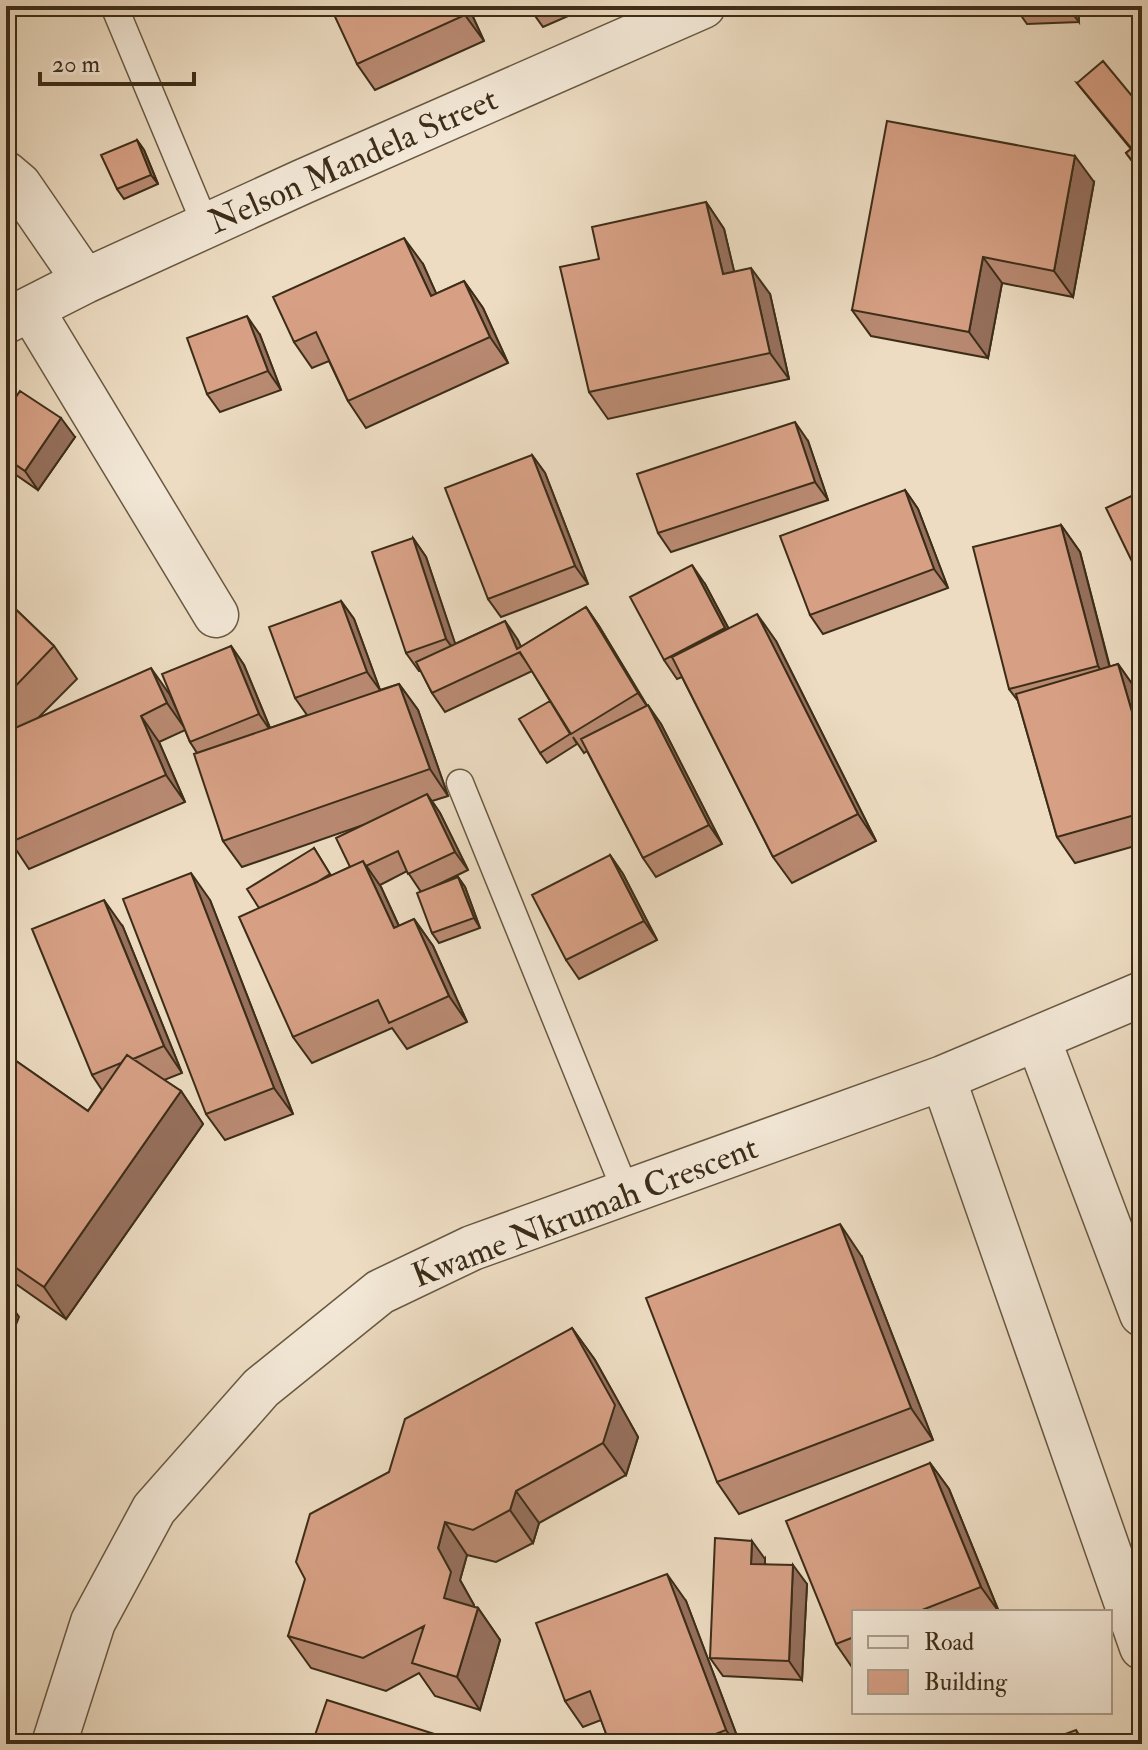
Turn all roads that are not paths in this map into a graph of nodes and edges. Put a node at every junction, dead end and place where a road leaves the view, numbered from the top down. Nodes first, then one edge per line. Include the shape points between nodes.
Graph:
1 (114, 6) edge
2 (703, 6) edge
3 (659, 15) edge
4 (6, 174) edge
5 (206, 226) junction
6 (85, 281) junction
7 (19, 315) edge
8 (216, 615) dead end
9 (460, 783) dead end
10 (1142, 994) edge
11 (1038, 1039) junction
12 (943, 1078) junction
13 (626, 1192) junction
14 (1142, 1314) edge
15 (1142, 1647) edge
16 (54, 1744) edge

1 - 5 lane
2 - 3 street, Nelson Mandela Street
3 - 5 street, Nelson Mandela Street
4 - 6 street
5 - 6 street, Nelson Mandela Street
6 - 7 street, Nelson Mandela Street
7 - 8 street
9 - 13 lane
10 - 11 street, Kwame Nkrumah Crescent
11 - 12 street, Kwame Nkrumah Crescent
11 - 14 street
12 - 13 street, Kwame Nkrumah Crescent
12 - 15 street
13 - 16 street, Kwame Nkrumah Crescent via 472,1248 380,1292 261,1388 154,1509 93,1622

